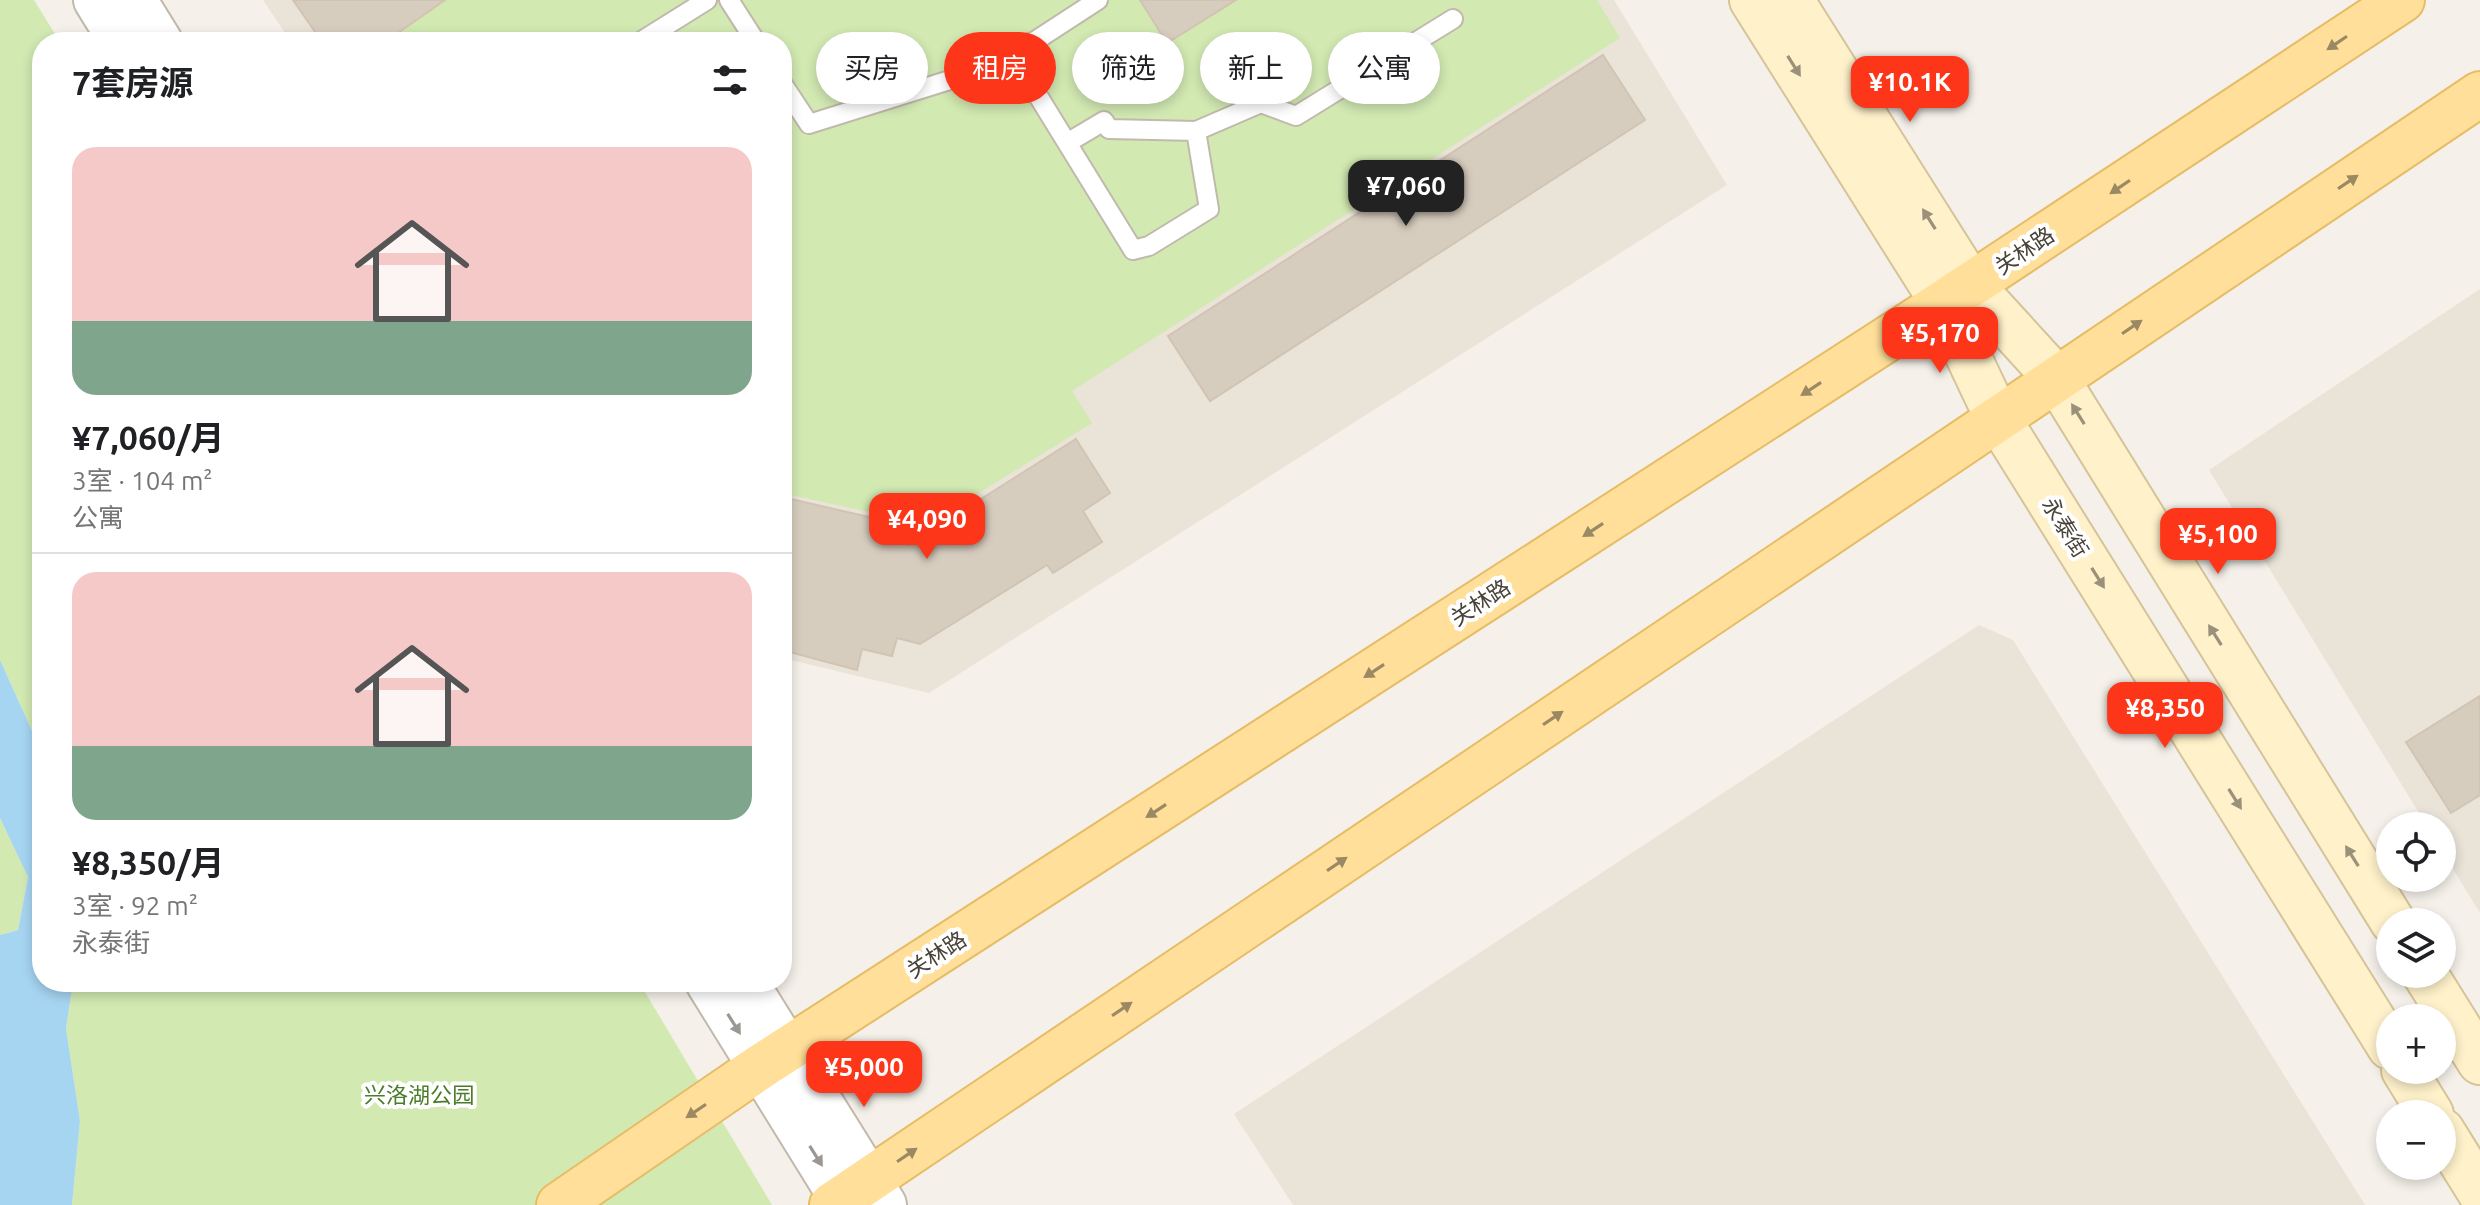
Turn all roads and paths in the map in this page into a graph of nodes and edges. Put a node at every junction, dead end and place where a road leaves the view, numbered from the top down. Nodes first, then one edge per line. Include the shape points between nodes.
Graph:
1 (96, 0) edge
2 (134, 0) edge
3 (707, 0) edge
4 (729, 0) edge
5 (1098, 0) edge
6 (1752, 0) edge
7 (1791, 0) edge
8 (2402, 0) edge
9 (1453, 19) dead end
10 (116, 32) edge
11 (154, 32) edge
12 (656, 32) edge
13 (750, 32) edge
14 (1049, 32) edge
15 (944, 82) edge
16 (2480, 94) edge
17 (792, 98) edge
18 (1043, 104) edge
19 (1196, 131) junction
20 (1067, 143) junction
21 (1957, 294) junction
22 (2056, 378) junction
23 (1997, 417) junction
24 (2384, 908) edge
25 (2434, 988) edge
26 (717, 992) edge
27 (749, 992) edge
28 (2376, 1025) edge
29 (774, 1058) junction
30 (2480, 1062) edge
31 (2456, 1153) edge
32 (2480, 1192) edge
33 (854, 1199) edge
34 (559, 1205) edge

1 - 10 street
2 - 11 street
3 - 12 lane
4 - 13 lane
5 - 14 lane
6 -> 21 main road, 永泰街
21 -> 7 main road, 永泰街
8 -> 21 main road, 关林路
9 - 19 lane via 1296,116 1261,103
15 - 17 lane via 809,124
22 -> 16 main road
18 - 20 lane
19 - 20 lane via 1109,129 1104,121
19 - 20 lane via 1209,209 1149,246 1133,250
21 - 22 main road, 永泰街
21 - 23 main road, 永泰街
21 -> 29 main road, 关林路
22 - 23 main road
24 -> 22 main road, 永泰街
23 -> 28 main road, 永泰街
33 -> 23 main road
25 - 30 main road
26 -> 29 street
27 - 29 street
29 - 33 street
29 -> 34 main road, 关林路
31 - 32 main road

